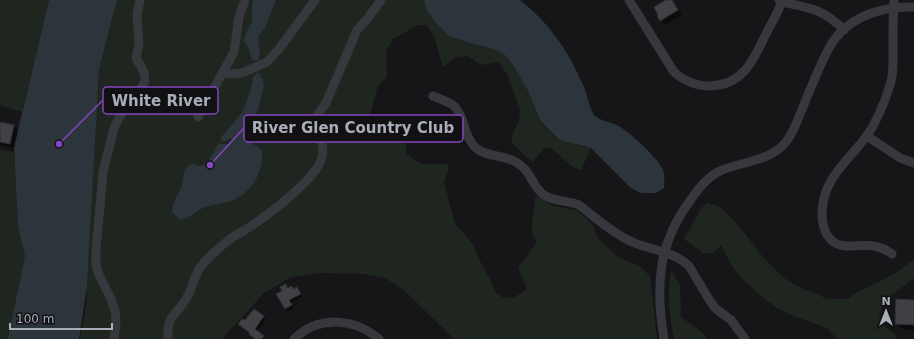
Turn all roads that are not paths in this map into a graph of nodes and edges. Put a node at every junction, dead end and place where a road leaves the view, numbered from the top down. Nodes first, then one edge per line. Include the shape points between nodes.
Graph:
1 (140, 0) edge
2 (245, 0) edge
3 (316, 0) edge
4 (381, 0) edge
5 (629, 0) edge
6 (780, 1) edge
7 (893, 4) edge
8 (914, 7) edge
9 (844, 30) junction
10 (223, 73) junction
11 (433, 96) dead end
12 (198, 117) dead end
13 (867, 136) junction
14 (914, 163) edge
15 (664, 253) junction
16 (892, 254) dead end
17 (114, 339) edge
18 (168, 339) edge
19 (294, 339) edge
20 (379, 339) edge
21 (664, 339) edge
22 (745, 339) edge

1 - 17 street via 137,15 139,44 136,58 144,72 145,81 114,128 103,172 96,250 99,275 115,311
2 - 10 street via 239,17 234,52
3 - 10 street via 267,62 242,73
4 - 18 street via 356,30 326,103 316,117 323,147 322,158 314,173 261,220 230,240 201,266 185,301 169,321
5 - 6 street via 674,72 684,80 706,86 729,82 743,72 754,59
6 - 9 street via 820,11
7 - 8 street
7 - 9 street via 866,14
7 - 13 street via 892,78 886,98
9 - 15 street via 829,48 797,121 782,146 768,155 711,176 679,217
10 - 12 street
11 - 15 street via 446,101 458,112 474,146 483,152 518,163 527,171 544,196 573,202 623,238
13 - 14 street via 900,158
13 - 16 street via 831,180 823,201 823,221 829,238 842,246 876,246
15 - 21 street via 659,297
15 - 22 street via 681,259 689,266 710,301 731,320
19 - 20 street via 314,326 333,322 360,326

